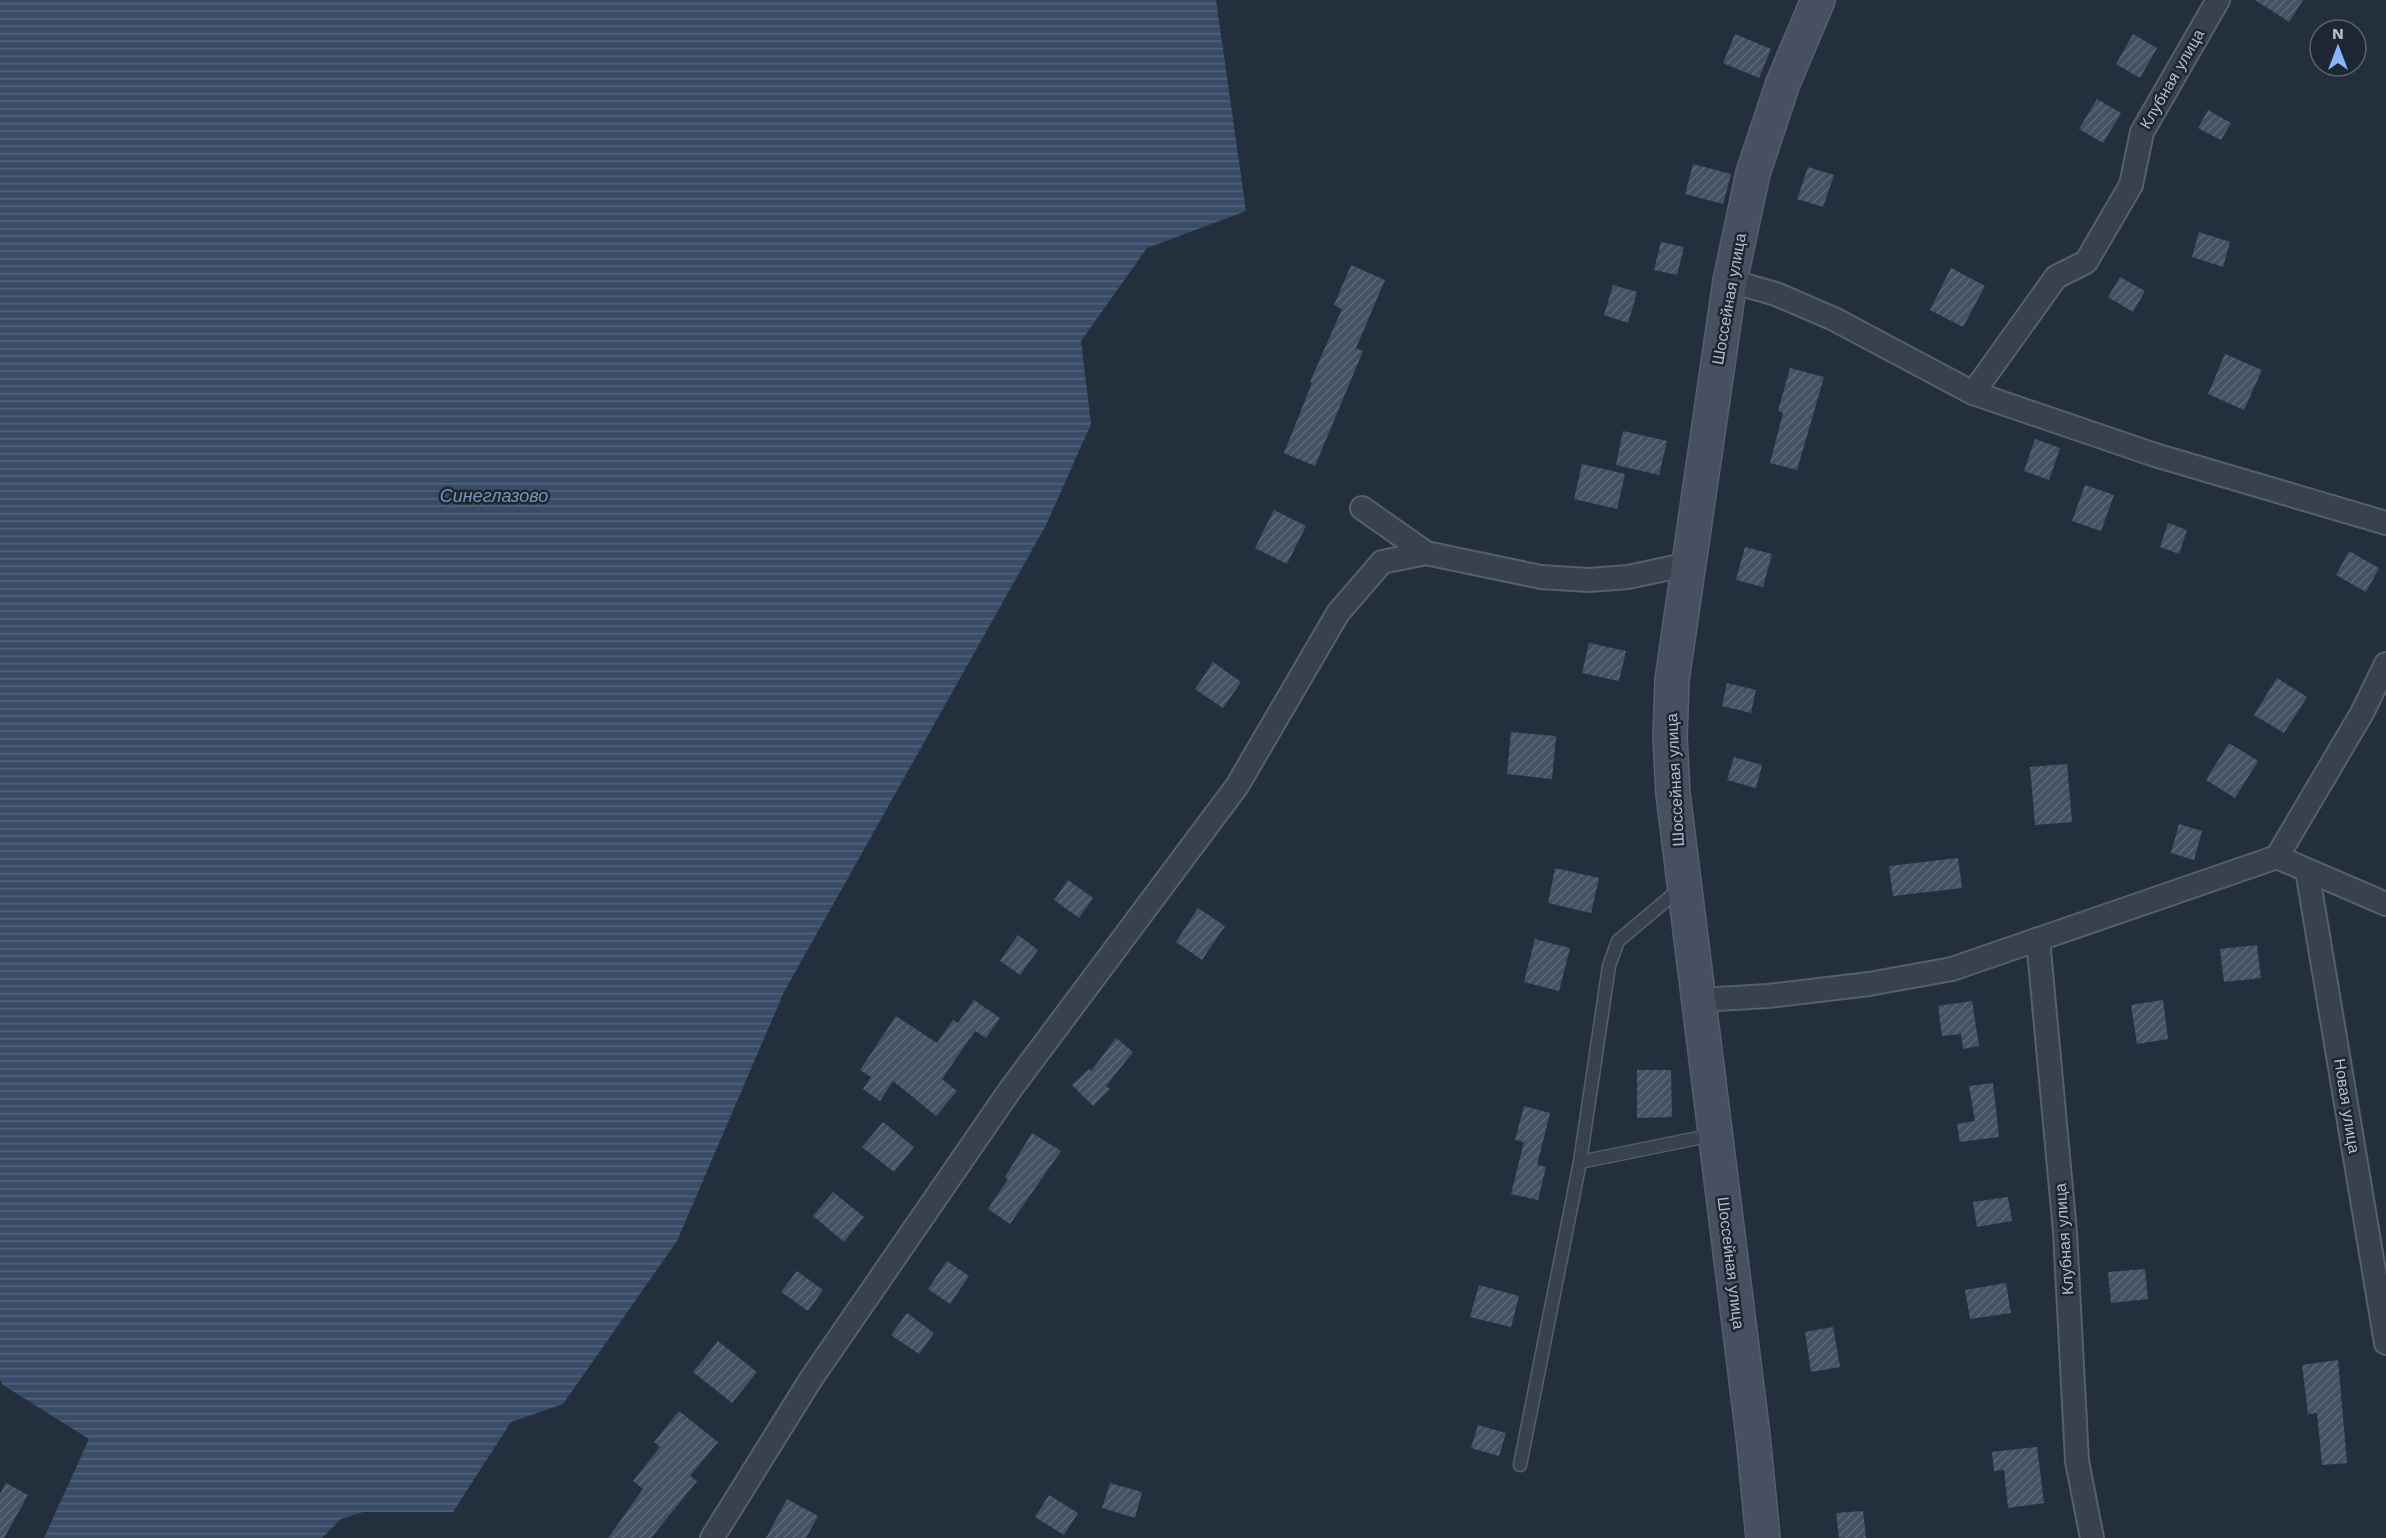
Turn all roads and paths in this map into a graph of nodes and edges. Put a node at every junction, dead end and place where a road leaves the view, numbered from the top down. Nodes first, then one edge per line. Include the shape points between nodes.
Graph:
1 (1818, 0) edge
2 (2218, 0) edge
3 (1730, 281) junction
4 (1973, 393) junction
5 (1362, 508) dead end
6 (2386, 523) edge
7 (1426, 553) junction
8 (1689, 564) junction
9 (2386, 664) edge
10 (2277, 857) junction
11 (2307, 870) junction
12 (1683, 886) junction
13 (2386, 904) edge
14 (2038, 939) junction
15 (1700, 1000) junction
16 (1714, 1135) junction
17 (1580, 1162) junction
18 (2386, 1343) edge
19 (1520, 1466) dead end
20 (712, 1538) edge
21 (1763, 1538) edge
22 (2092, 1538) edge

1 - 3 street, Шоссейная улица via 1783,84 1753,173
2 - 4 street, Клубная улица via 2142,132 2131,185 2086,262 2056,278
3 - 4 street via 1776,294 1834,320
3 - 8 street, Шоссейная улица
4 - 6 street via 2156,455
5 - 7 street
7 - 8 street via 1541,577 1589,580 1628,577
7 - 20 street via 1382,562 1338,613 1237,786 1004,1100 811,1379
8 - 12 street, Шоссейная улица via 1672,680 1670,736
9 - 10 street via 2362,713
10 - 11 street
10 - 14 street
11 - 13 street
11 - 18 street, Новая улица
12 - 15 street, Шоссейная улица
12 - 17 lane via 1618,941 1610,966
14 - 15 street via 1952,969 1869,984
14 - 22 street, Клубная улица via 2065,1233 2077,1461
15 - 16 street, Шоссейная улица
16 - 17 lane
16 - 21 street, Шоссейная улица
17 - 19 lane

